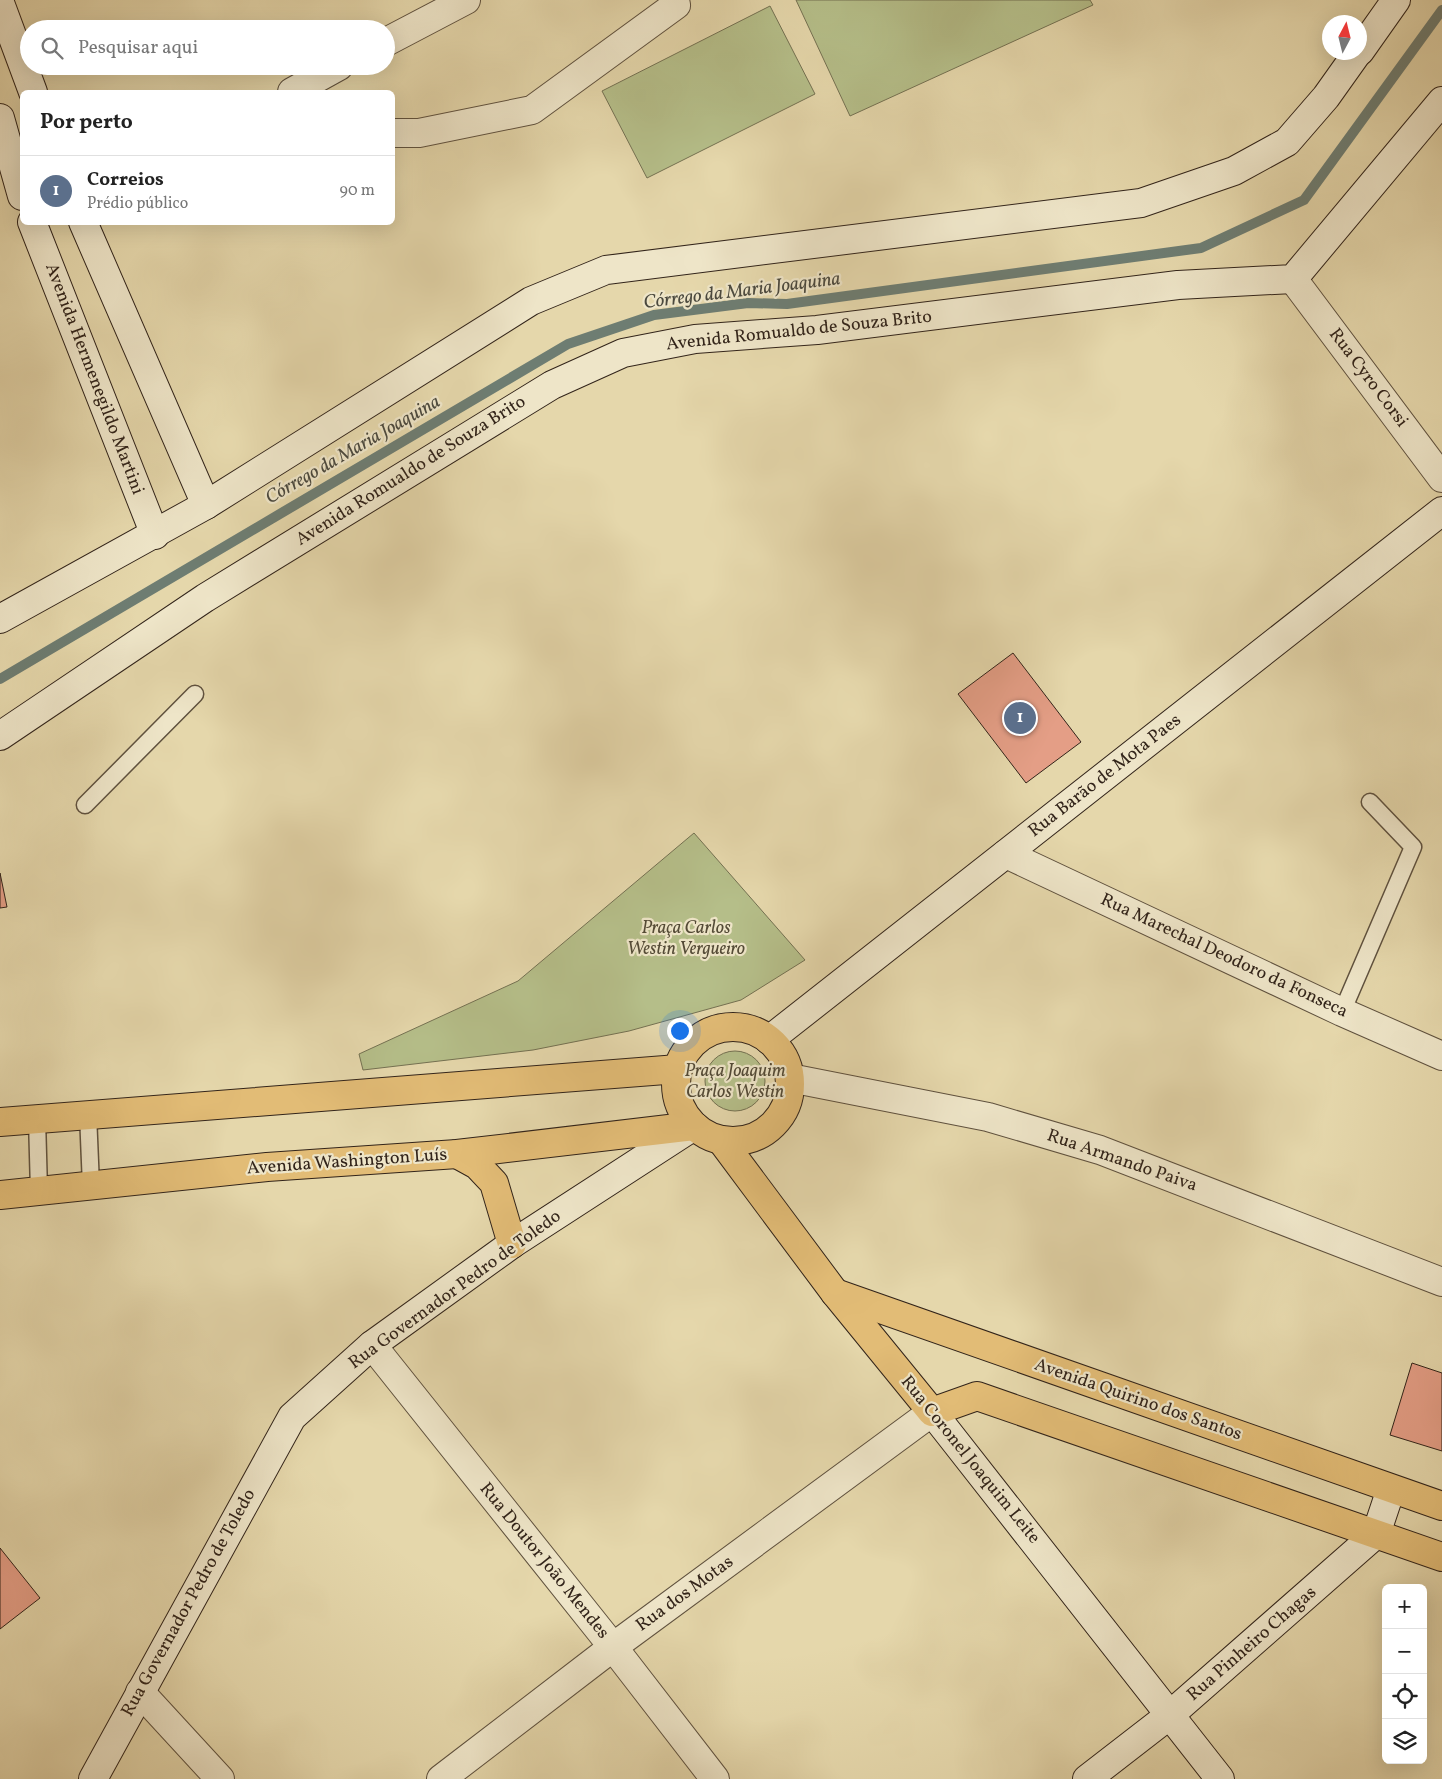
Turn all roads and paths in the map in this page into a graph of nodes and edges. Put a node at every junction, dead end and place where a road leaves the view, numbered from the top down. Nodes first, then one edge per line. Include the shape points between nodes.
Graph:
1 (466, 0) edge
2 (675, 0) edge
3 (1396, 0) edge
4 (0, 3) edge
5 (395, 37) edge
6 (1367, 41) edge
7 (20, 57) edge
8 (1353, 60) edge
9 (27, 75) edge
10 (323, 75) edge
11 (32, 90) edge
12 (296, 90) edge
13 (1442, 101) edge
14 (0, 118) edge
15 (395, 133) edge
16 (20, 189) edge
17 (33, 225) edge
18 (84, 225) edge
19 (1293, 279) junction
20 (1442, 478) edge
21 (206, 505) junction
22 (1442, 511) edge
23 (155, 535) junction
24 (0, 619) edge
25 (195, 694) dead end
26 (0, 736) edge
27 (1370, 802) dead end
28 (85, 805) dead end
29 (1006, 854) junction
30 (1342, 1012) junction
31 (769, 1040) junction
32 (1442, 1056) edge
33 (678, 1069) junction
34 (790, 1078) junction
35 (88, 1114) junction
36 (36, 1119) junction
37 (0, 1122) edge
38 (694, 1126) junction
39 (721, 1140) junction
40 (457, 1154) junction
41 (91, 1186) junction
42 (39, 1192) junction
43 (0, 1195) edge
44 (512, 1244) junction
45 (1442, 1282) edge
46 (835, 1293) junction
47 (372, 1345) junction
48 (932, 1412) junction
49 (1391, 1489) junction
50 (1442, 1506) edge
51 (1376, 1534) junction
52 (1442, 1557) edge
53 (613, 1647) junction
54 (140, 1692) junction
55 (1171, 1714) junction
56 (93, 1779) edge
57 (220, 1779) edge
58 (441, 1779) edge
59 (715, 1779) edge
60 (1087, 1779) edge
61 (1220, 1779) edge

1 - 5 street
2 - 15 street via 676,5 532,110 419,133
3 - 6 street
4 - 7 street
8 - 21 street via 1326,98 1287,142 1234,171 1141,203 606,270 531,301
9 - 11 street
10 - 12 street
13 - 19 street
14 - 16 street
17 - 23 street, Avenida Hermenegildo Martini
18 - 21 street
19 - 20 street, Rua Cyro Corsi
19 - 26 street, Avenida Romualdo de Souza Brito via 1178,285 817,330 695,339 624,353 544,390 205,598
21 - 23 street
22 - 29 street, Rua Barão de Mota Paes
23 - 24 street
25 - 28 lane
27 - 30 lane via 1413,848
29 - 30 street, Rua Marechal Deodoro da Fonseca
29 - 31 street, Rua Barão de Mota Paes
30 - 32 street, Rua Marechal Deodoro da Fonseca
31 - 33 main road via 753,1031 716,1030 699,1039 686,1053
31 - 34 main road via 783,1057
33 - 35 main road
33 - 38 main road via 679,1100 684,1114
34 - 39 main road via 790,1096 772,1127 739,1141
34 - 45 street, Rua Armando Paiva via 988,1117 1100,1150
35 - 36 main road
35 - 41 lane
36 - 37 main road
36 - 42 lane
38 - 39 main road
38 - 40 main road, Avenida Washington Luís
38 - 44 street, Rua Governador Pedro de Toledo
39 - 46 main road, Rua Coronel Joaquim Leite
40 - 41 main road, Avenida Washington Luís via 267,1167
40 - 44 main road via 477,1165 494,1183
41 - 42 main road, Avenida Washington Luís
42 - 43 main road, Avenida Washington Luís
44 - 47 street, Rua Governador Pedro de Toledo
46 - 48 main road, Rua Coronel Joaquim Leite
46 - 49 main road, Avenida Quirino dos Santos
47 - 53 street, Rua Doutor João Mendes
47 - 54 street, Rua Governador Pedro de Toledo via 292,1417
48 - 51 main road via 976,1396
48 - 53 street, Rua dos Motas
48 - 55 street, Rua Coronel Joaquim Leite
49 - 50 main road, Avenida Quirino dos Santos
49 - 51 street
51 - 52 main road
51 - 55 street, Rua Pinheiro Chagas
53 - 58 street, Rua dos Motas
53 - 59 street, Rua Doutor João Mendes
54 - 56 street, Rua Governador Pedro de Toledo
54 - 57 street
55 - 60 street, Rua Pinheiro Chagas
55 - 61 street, Rua Coronel Joaquim Leite

